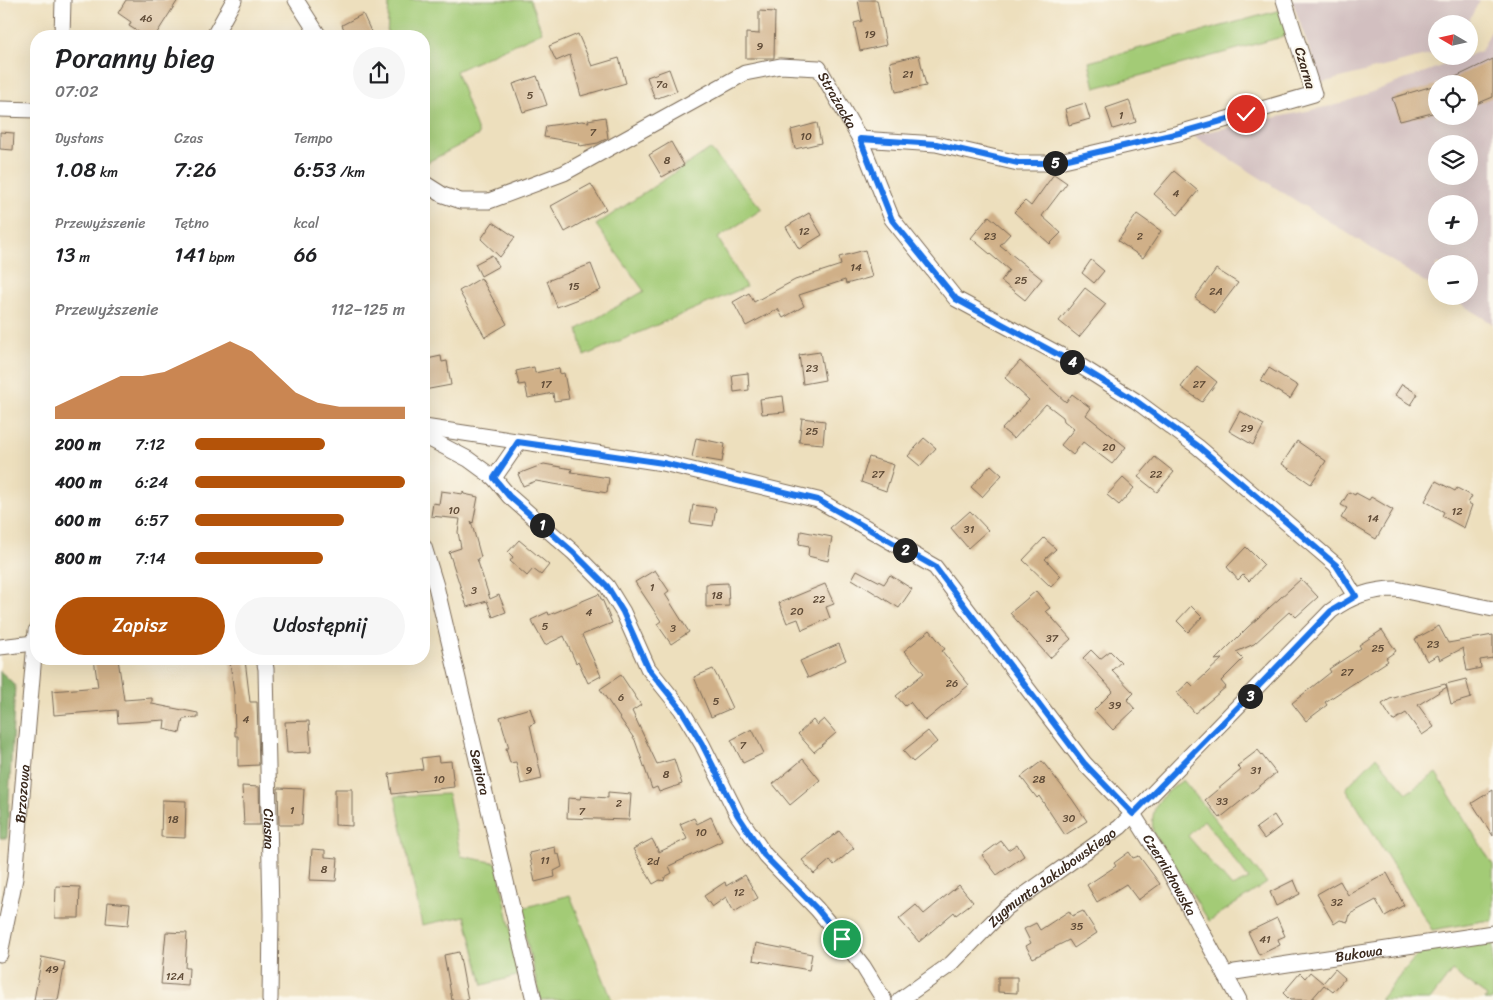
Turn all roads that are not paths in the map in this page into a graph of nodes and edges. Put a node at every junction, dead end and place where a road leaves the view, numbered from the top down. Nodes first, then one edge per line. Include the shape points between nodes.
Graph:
1 (63, 0) edge
2 (234, 0) edge
3 (296, 0) edge
4 (1284, 0) edge
5 (62, 30) edge
6 (217, 30) edge
7 (315, 30) edge
8 (0, 109) edge
9 (30, 110) edge
10 (860, 139) junction
11 (430, 187) edge
12 (430, 428) edge
13 (430, 439) edge
14 (518, 442) junction
15 (494, 478) junction
16 (430, 567) edge
17 (1356, 596) junction
18 (1493, 609) edge
19 (30, 638) edge
20 (0, 647) edge
21 (33, 665) edge
22 (265, 665) edge
23 (1133, 814) junction
24 (1493, 933) edge
25 (0, 954) edge
26 (1226, 976) junction
27 (270, 1000) edge
28 (534, 1000) edge
29 (884, 1000) edge
30 (900, 1000) edge
31 (1239, 1000) edge

1 - 5 street
2 - 6 street
3 - 7 street
4 - 10 street, Czarna via 1314,94 1179,133 1051,163 1018,163 936,144
8 - 9 street
10 - 11 street, Strażacka via 819,68 780,66 745,73 564,173 490,201 461,201
10 - 17 street, Strażacka via 892,220 956,299 1079,366 1136,401 1198,446 1336,565
12 - 14 street, Czernichowska
13 - 15 street via 468,459
14 - 15 street
14 - 23 street, Czernichowska via 663,463 818,500 935,567 1084,763
15 - 29 street via 509,496 607,586 623,612 648,668 681,709 737,814 764,855 842,939
16 - 28 street, Seniora
17 - 18 street, Zygmunta Jakubowskiego via 1396,589
17 - 23 street, Zygmunta Jakubowskiego via 1331,611
19 - 20 street
21 - 25 street, Brzozowa via 15,878
22 - 27 street, Ciasna
23 - 26 street, Czernichowska via 1168,869
23 - 30 street, Zygmunta Jakubowskiego via 1120,827 1006,908 951,964
24 - 26 street, Bukowa via 1234,972
26 - 31 street, Czernichowska

